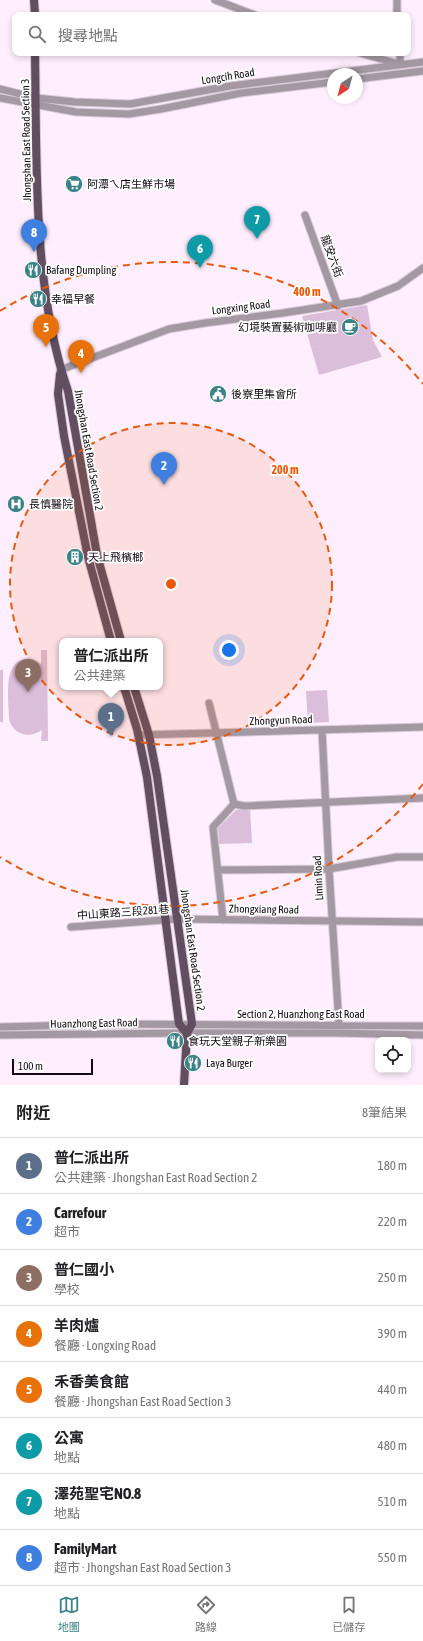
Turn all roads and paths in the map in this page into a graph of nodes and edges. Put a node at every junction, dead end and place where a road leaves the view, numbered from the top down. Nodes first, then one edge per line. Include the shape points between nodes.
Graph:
1 (34, 0) edge
2 (214, 0) edge
3 (397, 0) edge
4 (34, 12) edge
5 (247, 12) edge
6 (397, 12) edge
7 (35, 56) edge
8 (368, 56) edge
9 (400, 56) edge
10 (423, 62) edge
11 (400, 64) junction
12 (421, 72) edge
13 (363, 78) edge
14 (327, 83) edge
15 (0, 90) edge
16 (0, 98) edge
17 (160, 98) junction
18 (36, 102) junction
19 (161, 109) junction
20 (305, 215) dead end
21 (423, 268) edge
22 (338, 306) junction
23 (60, 370) junction
24 (110, 638) edge
25 (120, 638) edge
26 (125, 690) edge
27 (135, 690) edge
28 (209, 704) dead end
29 (423, 727) edge
30 (322, 730) junction
31 (217, 733) junction
32 (149, 734) junction
33 (139, 735) junction
34 (423, 798) edge
35 (325, 801) junction
36 (234, 804) junction
37 (423, 857) edge
38 (328, 869) junction
39 (218, 870) junction
40 (177, 919) junction
41 (223, 920) junction
42 (166, 921) junction
43 (332, 921) junction
44 (423, 922) edge
45 (71, 927) dead end
46 (179, 1024) junction
47 (192, 1024) junction
48 (339, 1025) junction
49 (423, 1026) edge
50 (0, 1027) edge
51 (188, 1033) junction
52 (423, 1035) edge
53 (0, 1036) edge
54 (184, 1085) edge

1 - 4 main road
2 - 5 street
3 - 6 street
7 - 18 main road, Jhongshan East Road Section 3
8 - 11 street
9 - 11 street
10 - 11 street, Longcih Road
11 - 12 street
11 - 17 street, Longcih Road via 230,86
12 - 13 street
14 - 19 street, Longcih Road via 241,92
15 - 18 street
16 - 18 street
17 - 18 street, Longcih Road via 130,104
17 - 19 street
18 - 19 street, Longcih Road via 76,112 129,114
18 - 23 main road, Jhongshan East Road Section 3 via 41,258
20 - 22 street, 龍安六街
21 - 22 street, Longxing Road via 398,286 361,301
22 - 23 street, Longxing Road via 169,329
23 - 24 main road, Jhongshan East Road Section 2 via 58,394 64,436 88,558
23 - 25 main road, Jhongshan East Road Section 2 via 68,392 97,555
26 - 33 main road, Jhongshan East Road Section 2
27 - 32 main road, Jhongshan East Road Section 2
28 - 31 street
29 - 30 street, Zhongyun Road
30 - 31 street, Zhongyun Road
30 - 35 street, Limin Road
31 - 32 street, Zhongyun Road
31 - 36 street
32 - 33 street, Zhongyun Road
32 - 40 main road, Jhongshan East Road Section 2
33 - 42 main road, Jhongshan East Road Section 2
34 - 35 street
35 - 36 street via 244,806
35 - 38 street, Limin Road
36 - 39 street via 213,827
37 - 38 street via 397,857
38 - 39 street
38 - 43 street, Limin Road
39 - 41 street
40 - 41 street, Zhongxiang Road
40 - 42 street, 中山東路三段281巷
40 - 47 main road, Jhongshan East Road Section 2
41 - 43 street, Zhongxiang Road
42 - 45 street, 中山東路三段281巷
42 - 46 main road, Jhongshan East Road Section 2
43 - 44 street, Zhongxiang Road
43 - 48 street, Limin Road
46 - 47 street, Section 2, Huanzhong East Road
46 - 50 street, Huanzhong East Road
46 - 51 main road
47 - 48 street, Section 2, Huanzhong East Road
47 - 51 main road, Jhongshan East Road Section 2
48 - 49 street, Section 2, Huanzhong East Road
51 - 52 street, Section 2, Huanzhong East Road
51 - 53 street, Huanzhong East Road
51 - 54 main road, Jhongshan East Road Section 2

